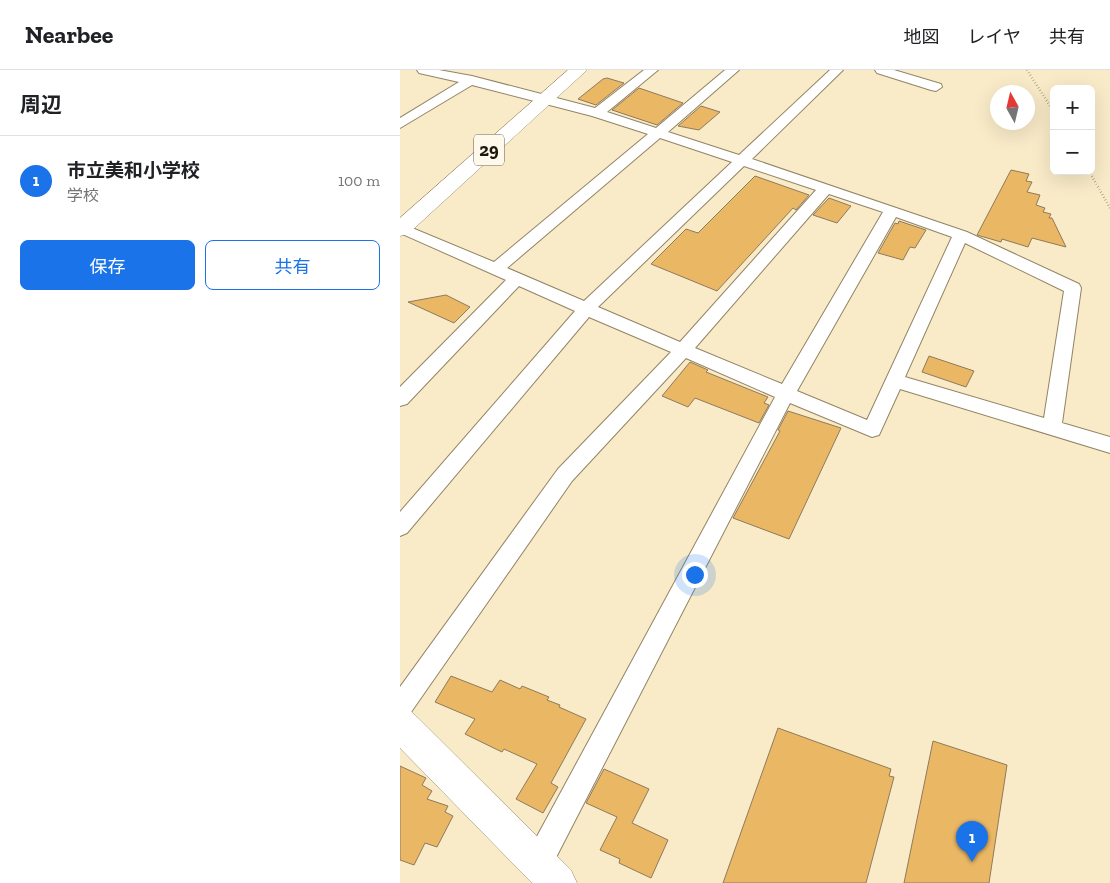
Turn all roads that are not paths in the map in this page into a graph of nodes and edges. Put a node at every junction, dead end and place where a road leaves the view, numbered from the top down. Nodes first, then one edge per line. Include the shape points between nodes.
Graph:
1 (423, 70) edge
2 (578, 70) edge
3 (652, 70) edge
4 (733, 70) edge
5 (837, 70) edge
6 (881, 70) edge
7 (472, 80) junction
8 (936, 88) dead end
9 (546, 99) junction
10 (597, 113) junction
11 (400, 124) edge
12 (658, 133) junction
13 (741, 161) junction
14 (825, 189) junction
15 (892, 210) junction
16 (401, 229) edge
17 (961, 235) junction
18 (496, 269) junction
19 (518, 278) junction
20 (586, 309) junction
21 (683, 350) junction
22 (896, 381) junction
23 (786, 394) junction
24 (400, 399) edge
25 (1052, 428) junction
26 (1110, 445) edge
27 (400, 527) edge
28 (400, 707) edge
29 (400, 724) edge
30 (548, 873) edge

1 - 7 street
2 - 9 main road, 29
3 - 10 street
4 - 12 street
5 - 13 street
6 - 8 street
7 - 9 street
7 - 11 street
9 - 10 street
9 - 16 main road, 29
10 - 12 street
12 - 13 street
12 - 18 street
13 - 14 street
13 - 20 street
14 - 15 street
14 - 21 street
15 - 17 street
15 - 23 street
16 - 18 street
17 - 22 street
17 - 25 street via 1073,288
18 - 19 street
19 - 20 street
19 - 24 street
20 - 21 street
20 - 27 street
21 - 23 street
21 - 28 street via 565,475
22 - 23 street via 872,430
22 - 25 street
23 - 30 street
25 - 26 street
29 - 30 main road

